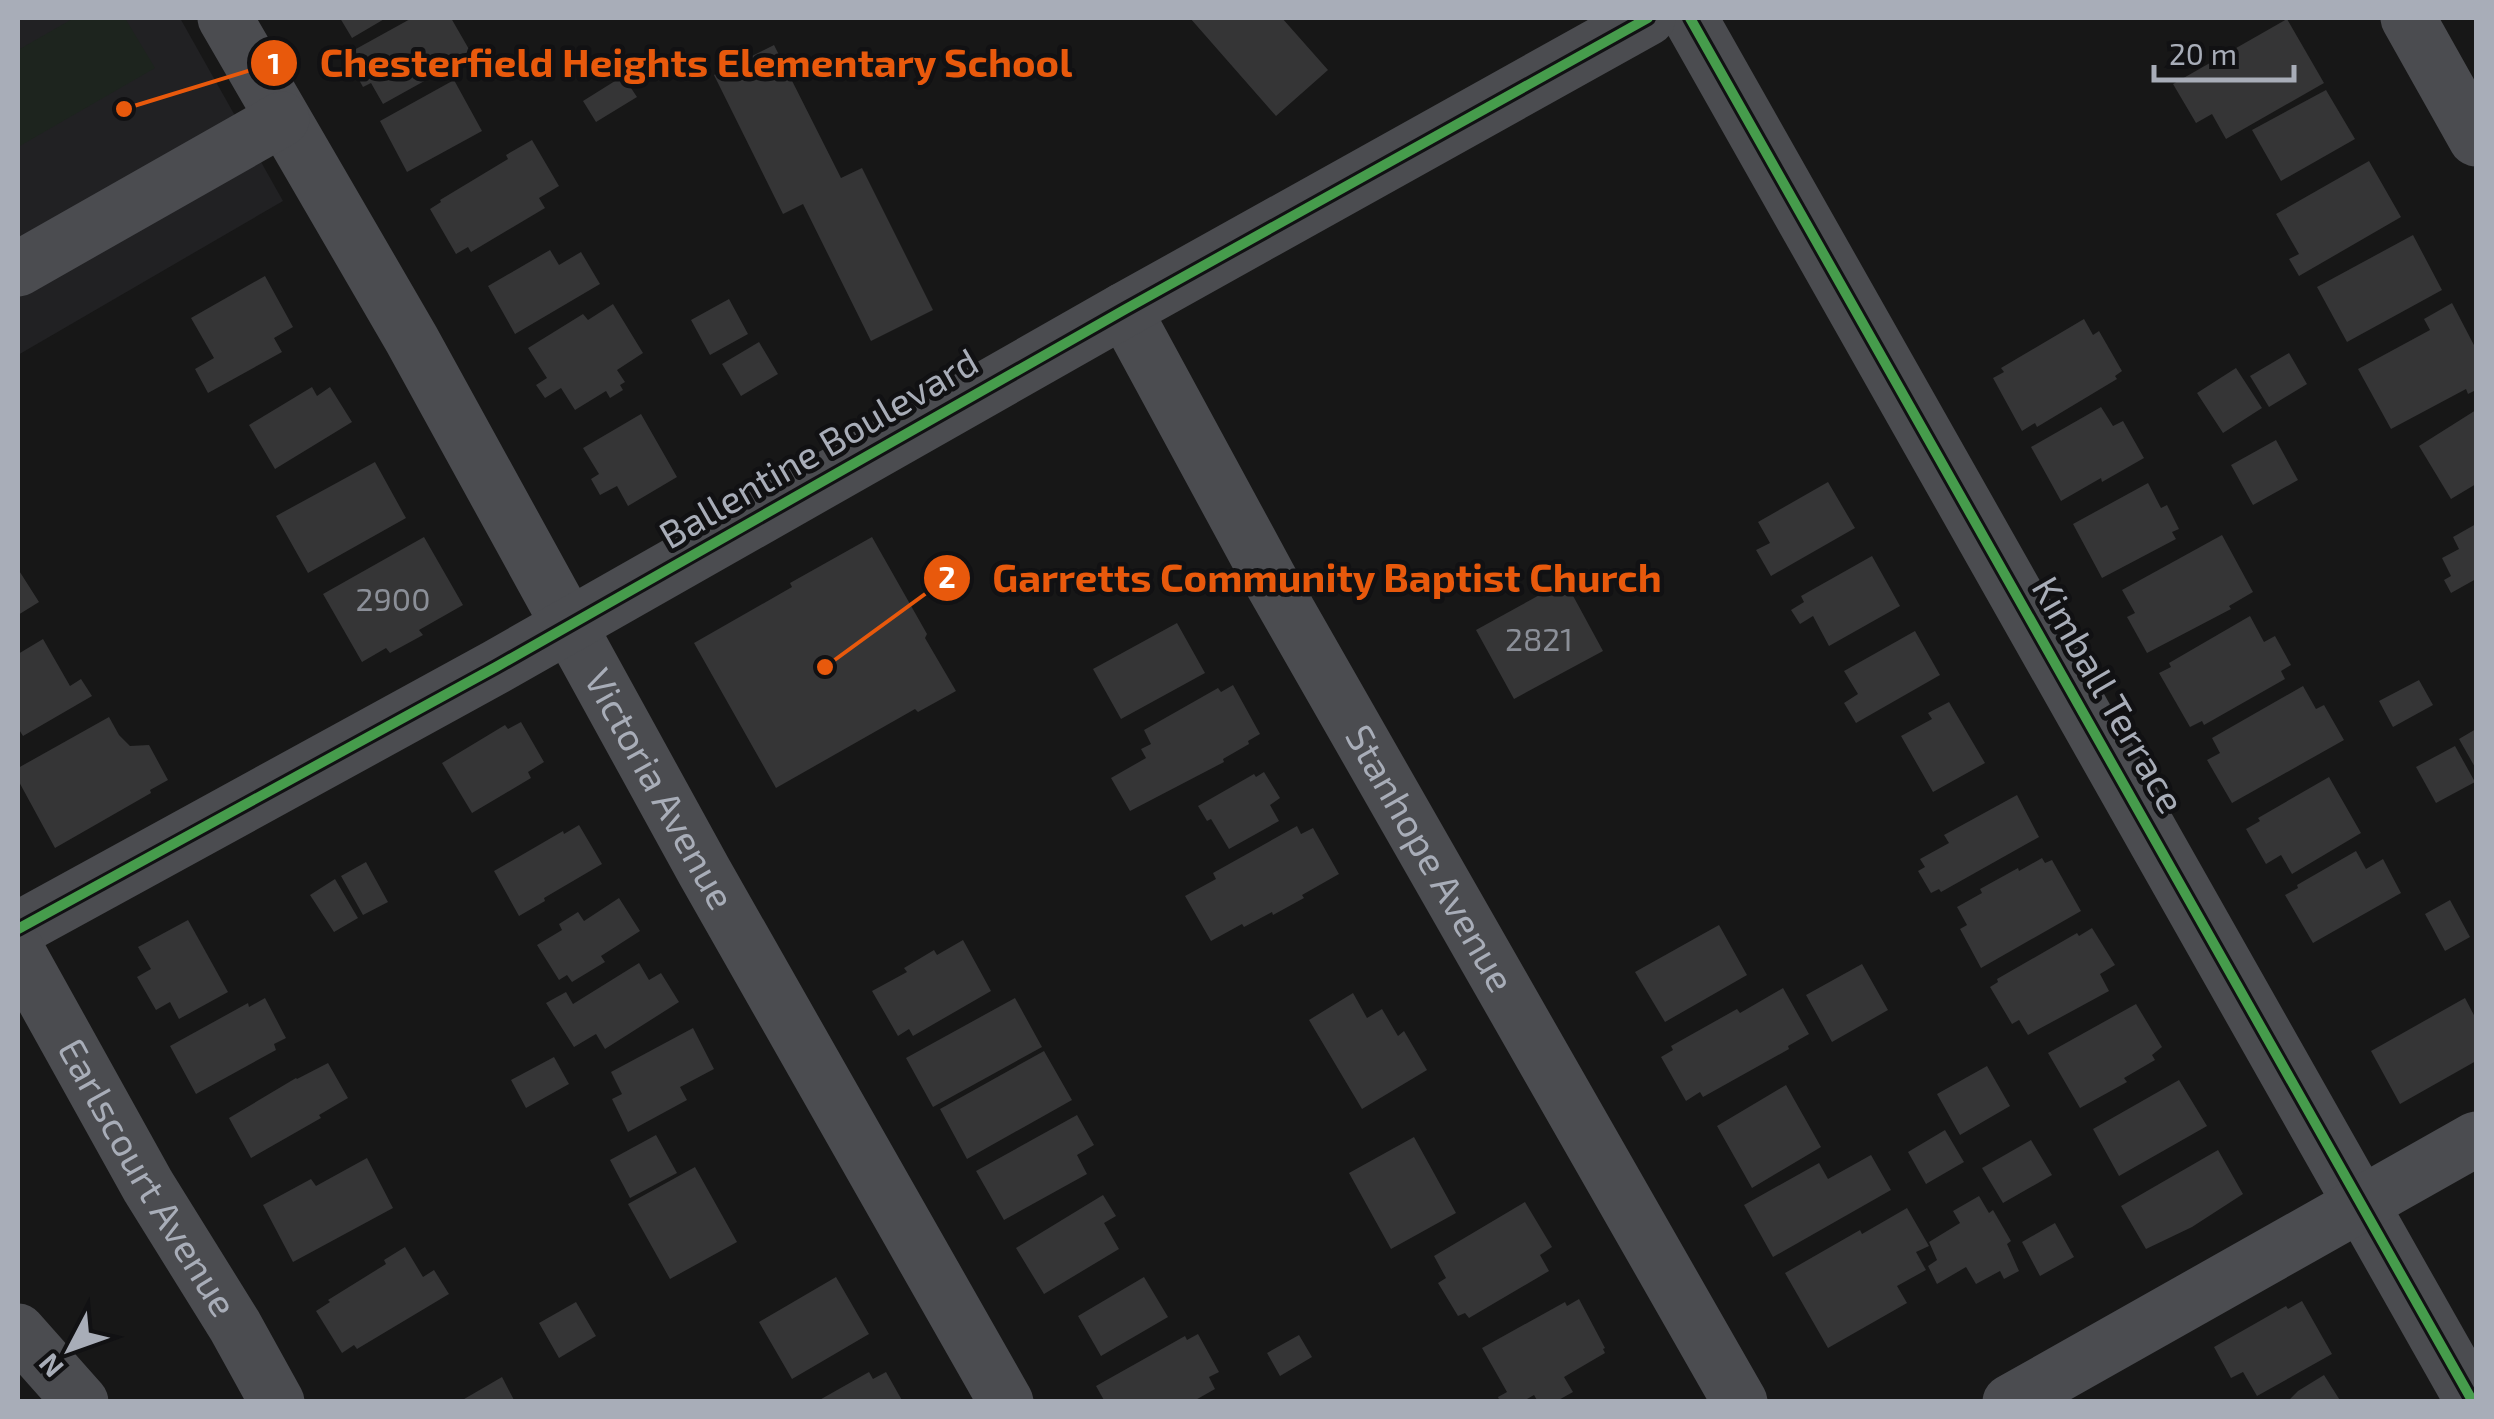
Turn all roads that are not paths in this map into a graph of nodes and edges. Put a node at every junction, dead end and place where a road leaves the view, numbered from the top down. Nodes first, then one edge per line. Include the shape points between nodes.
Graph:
1 (225, 18) edge
2 (1648, 18) edge
3 (1690, 18) edge
4 (2408, 18) edge
5 (282, 119) junction
6 (2476, 139) edge
7 (18, 269) edge
8 (1124, 310) junction
9 (568, 626) junction
10 (18, 929) edge
11 (18, 952) edge
12 (2476, 1139) edge
13 (2362, 1203) junction
14 (18, 1332) edge
15 (81, 1402) edge
16 (277, 1402) edge
17 (1006, 1402) edge
18 (1740, 1402) edge
19 (2010, 1402) edge
20 (2474, 1402) edge

1 - 5 street, Victoria Avenue
2 - 8 street, Ballentine Boulevard
3 - 13 street, Kimball Terrace
4 - 6 street
5 - 7 street
5 - 9 street, Victoria Avenue
8 - 9 street, Ballentine Boulevard
8 - 18 street, Stanhope Avenue via 1272,583
9 - 10 street, Ballentine Boulevard
9 - 17 street, Victoria Avenue
11 - 16 street, Earlscourt Avenue
12 - 13 street
13 - 19 street
13 - 20 street, Kimball Terrace
14 - 15 street

